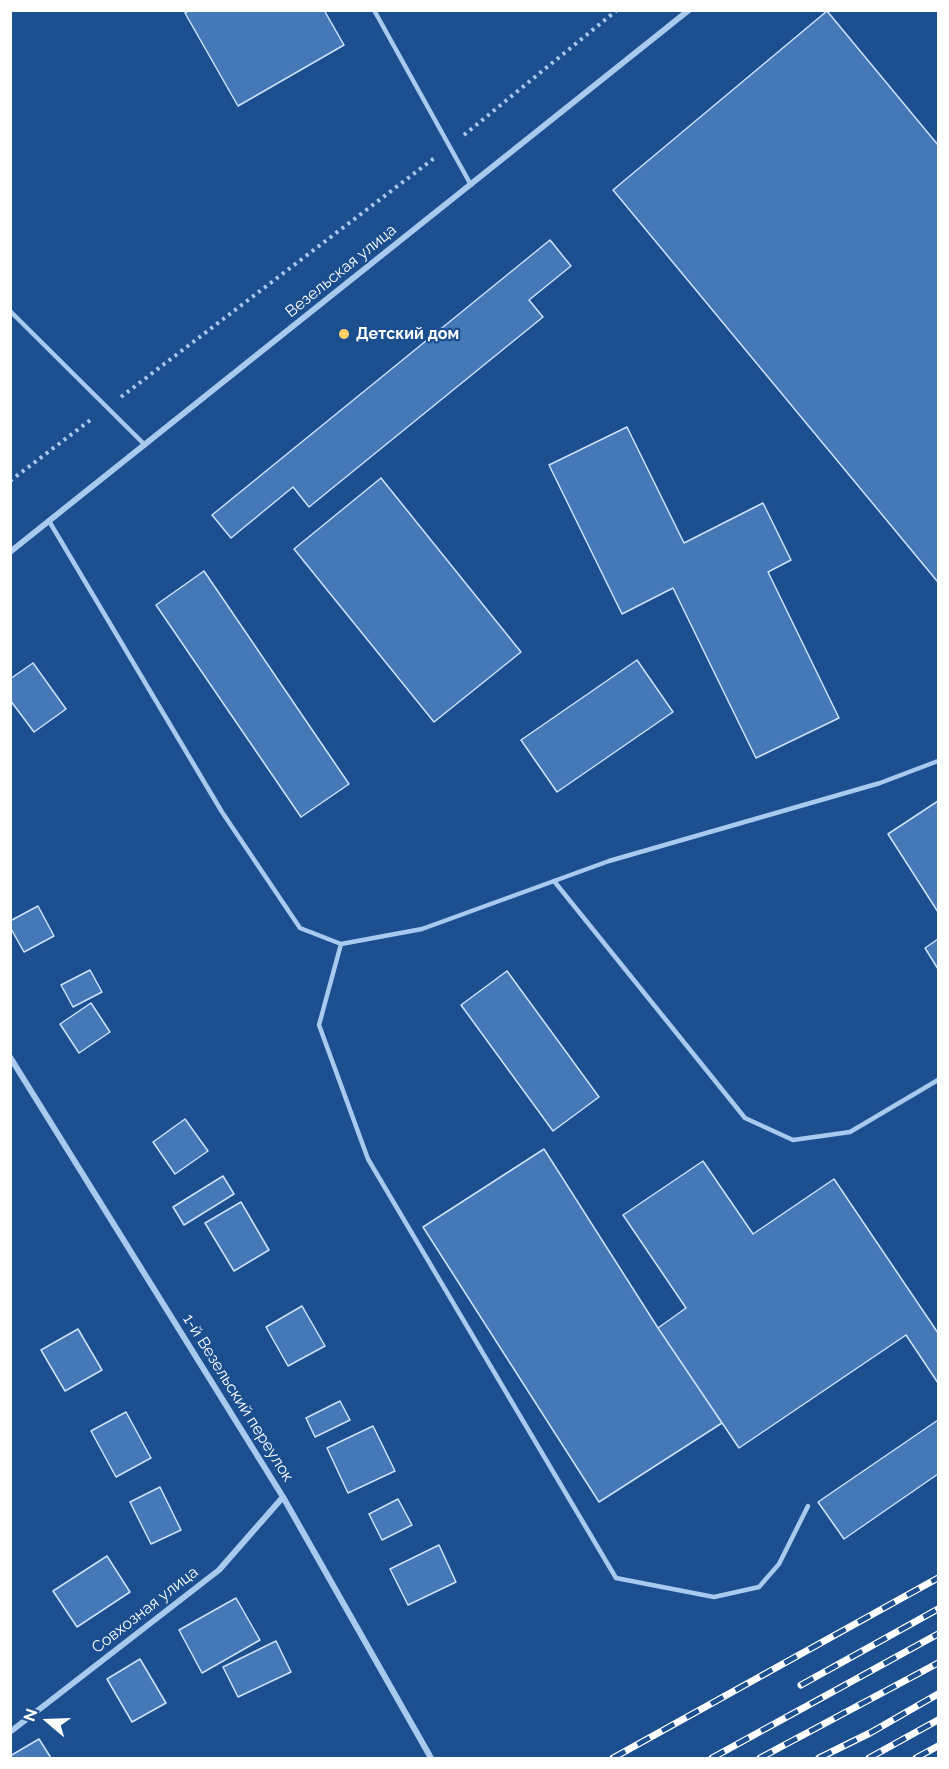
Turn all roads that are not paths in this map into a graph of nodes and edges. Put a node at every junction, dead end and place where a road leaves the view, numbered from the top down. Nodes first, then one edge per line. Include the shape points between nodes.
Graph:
1 (374, 10) edge
2 (689, 10) edge
3 (471, 184) junction
4 (10, 311) edge
5 (145, 444) junction
6 (49, 521) junction
7 (10, 552) edge
8 (939, 761) edge
9 (554, 881) junction
10 (341, 944) junction
11 (10, 1057) edge
12 (939, 1080) edge
13 (283, 1497) junction
14 (808, 1506) dead end
15 (10, 1732) edge
16 (431, 1758) edge

1 - 3 lane
2 - 3 street, Везельская улица
3 - 5 street, Везельская улица
4 - 5 lane
5 - 6 street, Везельская улица
6 - 7 street, Везельская улица
6 - 10 lane via 222,812 300,928
8 - 9 lane via 880,783 609,861
9 - 10 lane via 422,929
9 - 12 lane via 745,1118 793,1140 850,1132
10 - 14 lane via 319,1025 368,1159 616,1578 714,1597 759,1587 779,1564
11 - 13 street, 1-й Везельский переулок
13 - 15 street, Совхозная улица via 219,1570
13 - 16 street, 1-й Везельский переулок

